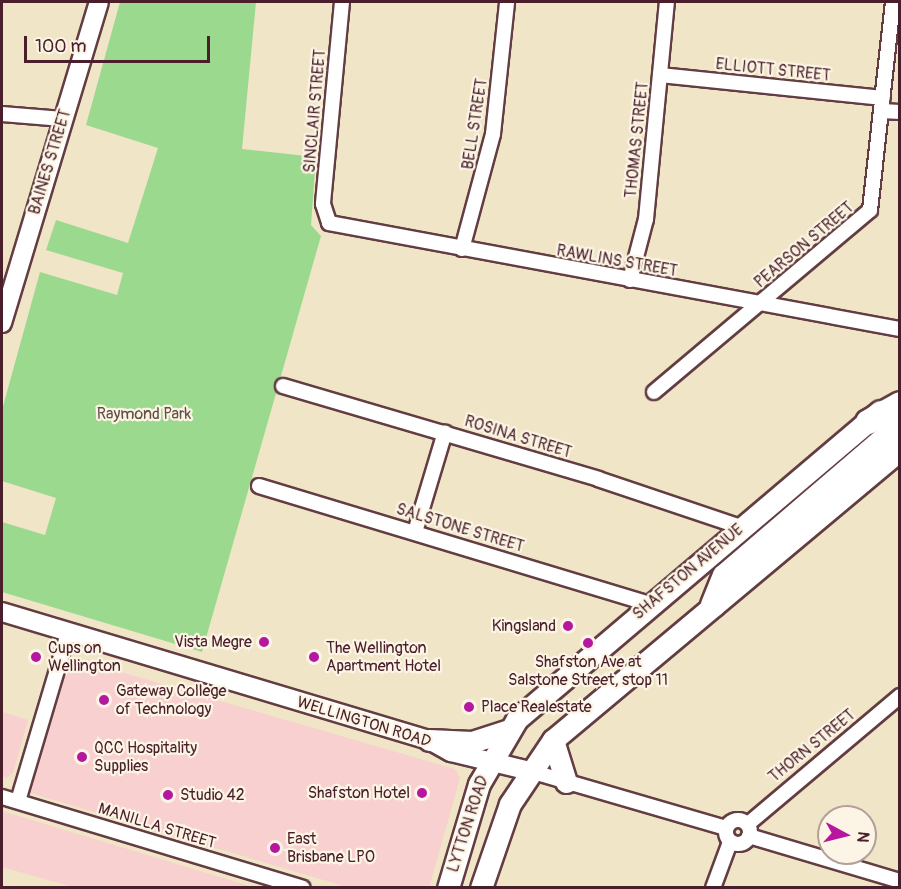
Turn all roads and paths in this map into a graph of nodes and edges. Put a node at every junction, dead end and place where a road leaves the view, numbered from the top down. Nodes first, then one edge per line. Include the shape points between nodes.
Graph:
1 (99, 2) edge
2 (342, 2) edge
3 (507, 2) edge
4 (667, 2) edge
5 (892, 2) edge
6 (660, 75) junction
7 (882, 104) junction
8 (900, 112) edge
9 (2, 114) edge
10 (63, 119) junction
11 (328, 223) joint
12 (462, 249) junction
13 (630, 280) junction
14 (760, 303) junction
15 (2, 323) edge
16 (900, 328) edge
17 (283, 386) dead end
18 (654, 392) dead end
19 (900, 393) edge
20 (900, 404) edge
21 (868, 422) junction
22 (900, 426) edge
23 (445, 432) junction
24 (900, 450) edge
25 (259, 486) dead end
26 (741, 527) junction
27 (415, 532) junction
28 (650, 604) junction
29 (713, 605) junction
30 (2, 612) edge
31 (68, 633) junction
32 (900, 696) edge
33 (509, 730) junction
34 (429, 740) junction
35 (553, 740) junction
36 (489, 762) junction
37 (530, 771) junction
38 (566, 782) junction
39 (2, 796) edge
40 (18, 801) junction
41 (748, 830) junction
42 (728, 835) junction
43 (900, 881) edge
44 (303, 888) edge
45 (448, 888) edge
46 (481, 888) edge
47 (713, 888) edge

1 - 10 main road, BAINES STREET
2 - 11 street, SINCLAIR STREET via 323,204
3 - 12 street, BELL STREET via 493,134
4 - 6 street, THOMAS STREET
5 - 7 street, PEARSON STREET
6 - 7 street, ELLIOTT STREET
6 - 13 street, THOMAS STREET via 646,219
7 - 8 street, ELLIOTT STREET
7 - 14 street, PEARSON STREET via 870,210
9 - 10 street
10 - 15 main road, BAINES STREET
11 - 12 street, RAWLINS STREET
12 - 13 street, RAWLINS STREET
13 - 14 street, RAWLINS STREET
14 - 16 street, RAWLINS STREET
14 - 18 street, PEARSON STREET
17 - 23 street, ROSINA STREET
19 - 21 main road, SHAFSTON AVENUE
20 - 21 highway
21 - 26 main road, SHAFSTON AVENUE
22 - 29 highway via 725,576
23 - 26 street, ROSINA STREET
23 - 27 street
24 - 29 main road
25 - 27 street, SALSTONE STREET
26 - 28 main road, SHAFSTON AVENUE
27 - 28 street, SALSTONE STREET
28 - 33 main road, SHAFSTON AVENUE
29 - 35 main road
30 - 31 main road, WELLINGTON ROAD
31 - 34 main road, WELLINGTON ROAD
31 - 40 street
32 - 41 street, THORN STREET
33 - 34 main road via 472,742
33 - 36 main road, SHAFSTON AVENUE
34 - 36 main road, WELLINGTON ROAD
35 - 37 main road
35 - 38 main road
36 - 37 main road, WELLINGTON ROAD
36 - 45 main road, LYTTON ROAD
37 - 38 street, WELLINGTON ROAD
37 - 46 main road, LYTTON ROAD via 503,820
38 - 42 street, WELLINGTON ROAD
39 - 40 street, MANILLA STREET
40 - 44 street, MANILLA STREET
41 - 42 street via 741,844
41 - 42 street via 737,820
41 - 43 street
42 - 47 street

